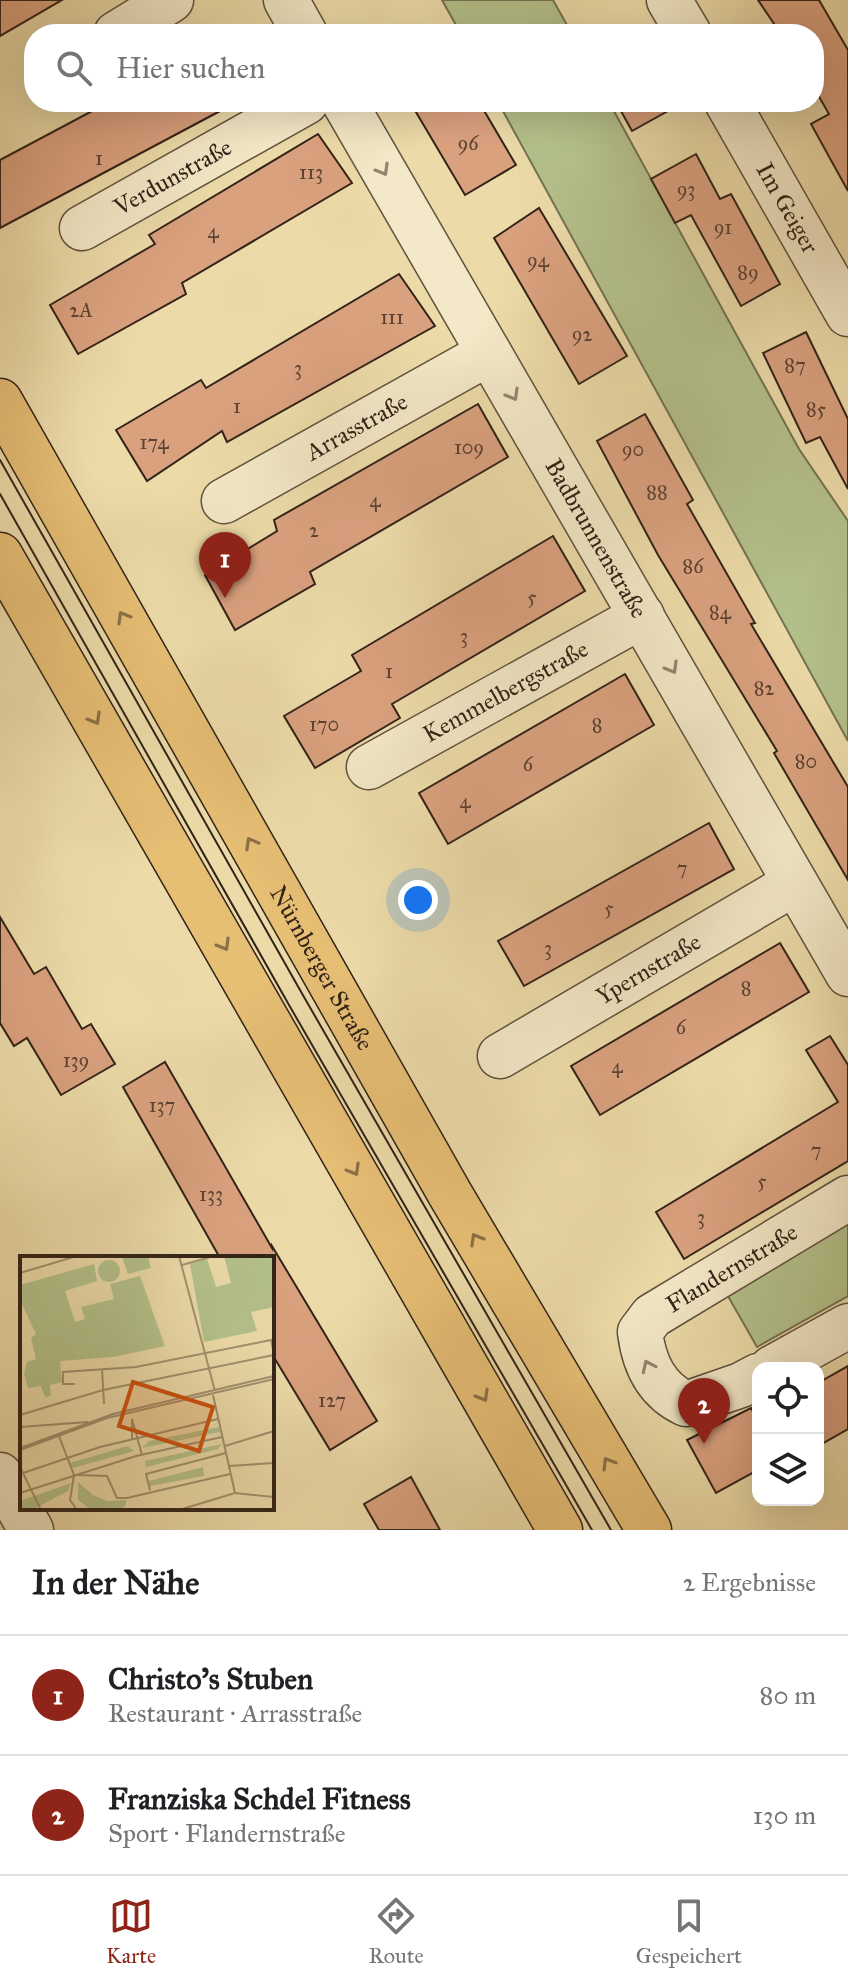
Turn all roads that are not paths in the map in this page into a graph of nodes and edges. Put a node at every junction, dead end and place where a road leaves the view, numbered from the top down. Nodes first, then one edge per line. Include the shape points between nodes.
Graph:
1 (171, 0) edge
2 (286, 0) edge
3 (669, 0) edge
4 (132, 24) edge
5 (299, 24) edge
6 (683, 24) edge
7 (288, 112) edge
8 (350, 112) edge
9 (733, 112) edge
10 (82, 228) dead end
11 (848, 314) edge
12 (489, 353) junction
13 (0, 401) edge
14 (224, 501) dead end
15 (0, 555) edge
16 (642, 616) junction
17 (369, 767) dead end
18 (795, 883) junction
19 (848, 974) edge
20 (500, 1056) dead end
21 (848, 1198) edge
22 (848, 1326) edge
23 (783, 1362) edge
24 (752, 1379) edge
25 (0, 1475) edge
26 (31, 1530) edge
27 (560, 1530) edge
28 (649, 1530) edge

1 - 4 street
2 - 5 street
3 - 6 street
7 - 10 street, Verdunstraße
8 -> 12 street, Badbrunnenstraße
9 - 11 street, Im Geiger
12 - 14 street, Arrasstraße
12 -> 16 street, Badbrunnenstraße
28 -> 13 main road, Nürnberger Straße via 434,1167
15 -> 27 main road
16 - 17 street, Kemmelbergstraße
16 -> 18 street, Badbrunnenstraße
18 - 19 street, Badbrunnenstraße
18 - 20 street, Ypernstraße
24 -> 21 street, Flandernstraße via 686,1404 655,1381 642,1353 640,1332 652,1316
22 - 23 street
25 - 26 street

